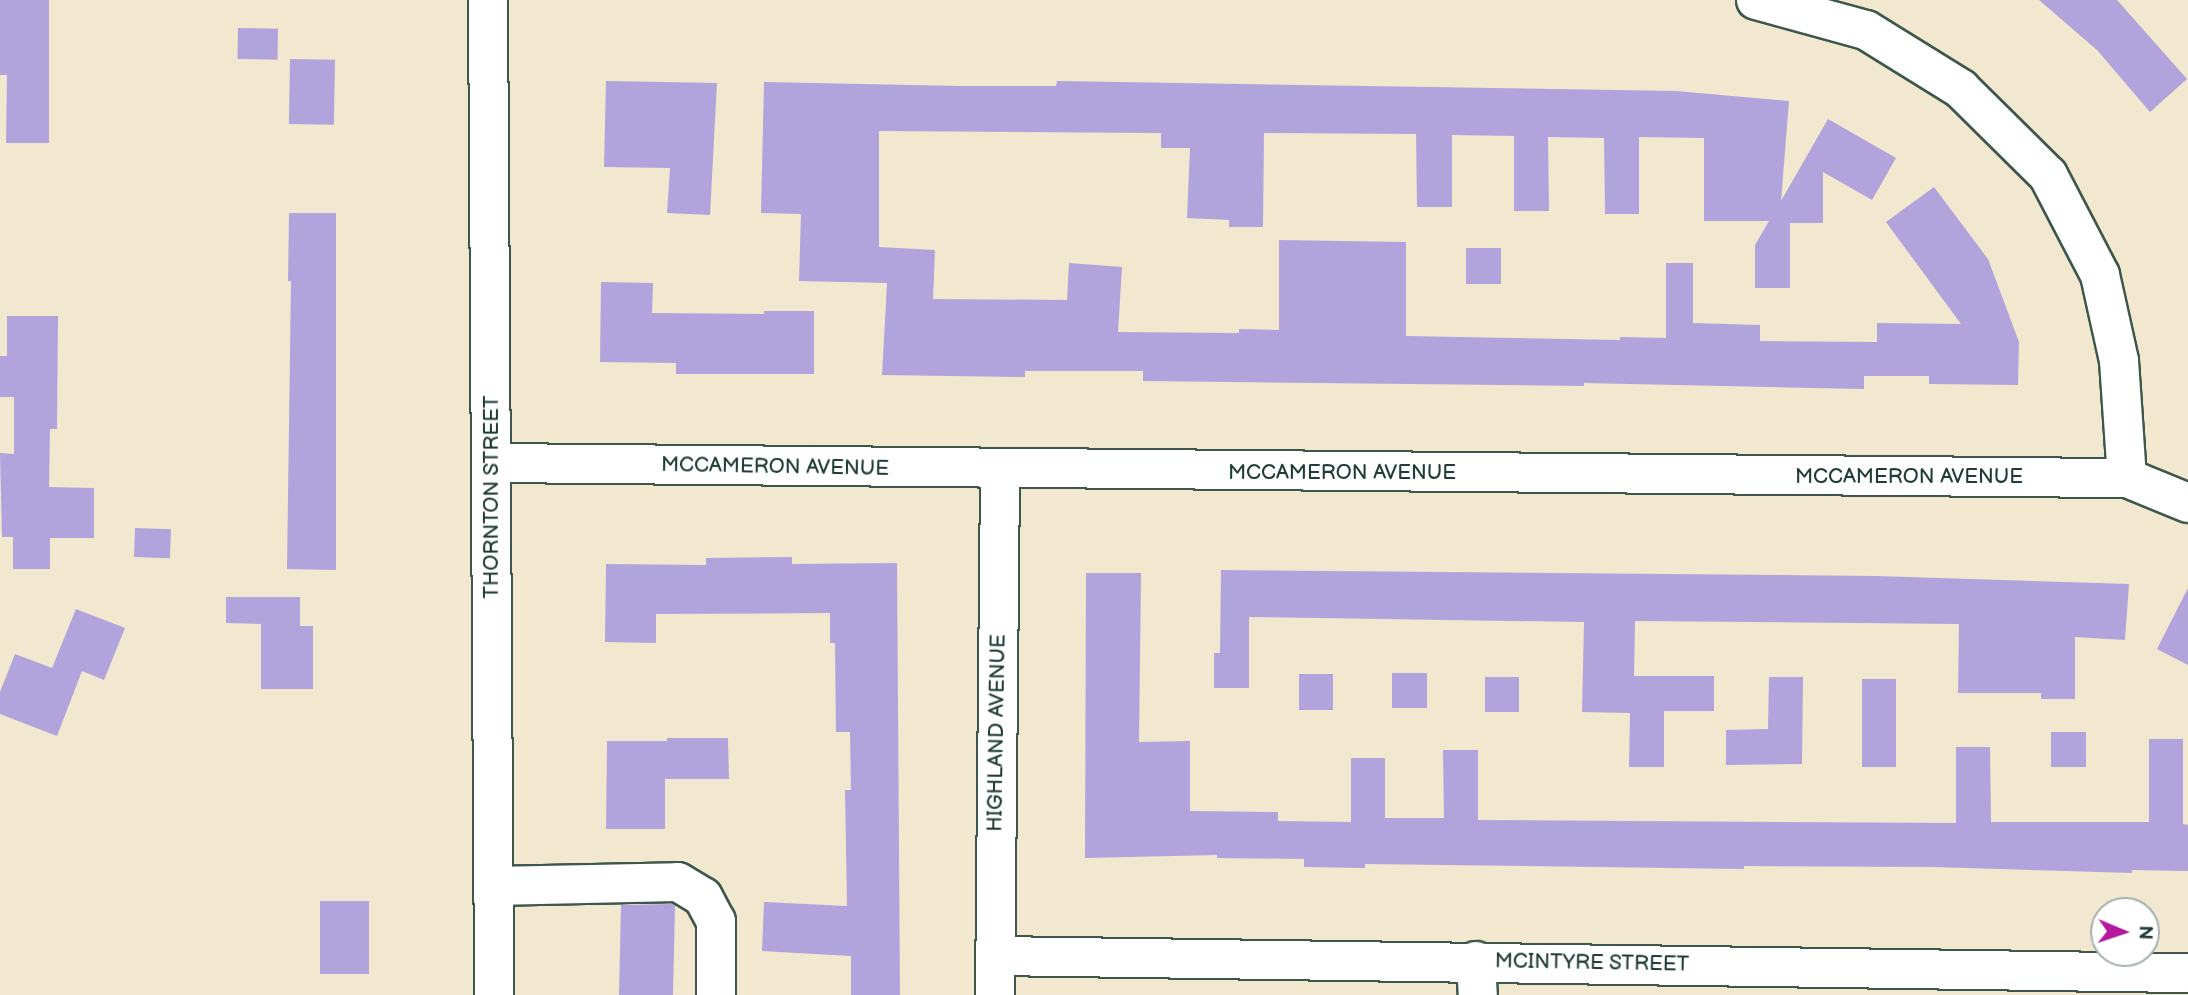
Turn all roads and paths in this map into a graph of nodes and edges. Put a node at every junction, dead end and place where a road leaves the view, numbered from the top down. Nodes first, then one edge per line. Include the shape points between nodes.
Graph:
1 (488, 0) edge
2 (1756, 0) edge
3 (492, 463) junction
4 (1000, 470) junction
5 (2127, 478) junction
6 (2188, 503) edge
7 (494, 886) junction
8 (995, 956) junction
9 (2188, 973) edge
10 (1477, 978) edge
11 (494, 995) edge
12 (716, 995) edge
13 (995, 995) edge

1 - 3 street, THORNTON STREET
2 - 5 street via 1866,30 1961,89 2048,174 2100,275 2119,361
3 - 4 street, MCCAMERON AVENUE
3 - 7 street, THORNTON STREET
4 - 5 street, MCCAMERON AVENUE
4 - 8 street, HIGHLAND AVENUE
5 - 6 street, MCCAMERON AVENUE
7 - 11 street, THORNTON STREET
7 - 12 street via 678,882 703,897 716,921
8 - 10 street, MCINTYRE STREET
8 - 13 street, HIGHLAND AVENUE
9 - 10 street, MCINTYRE STREET

